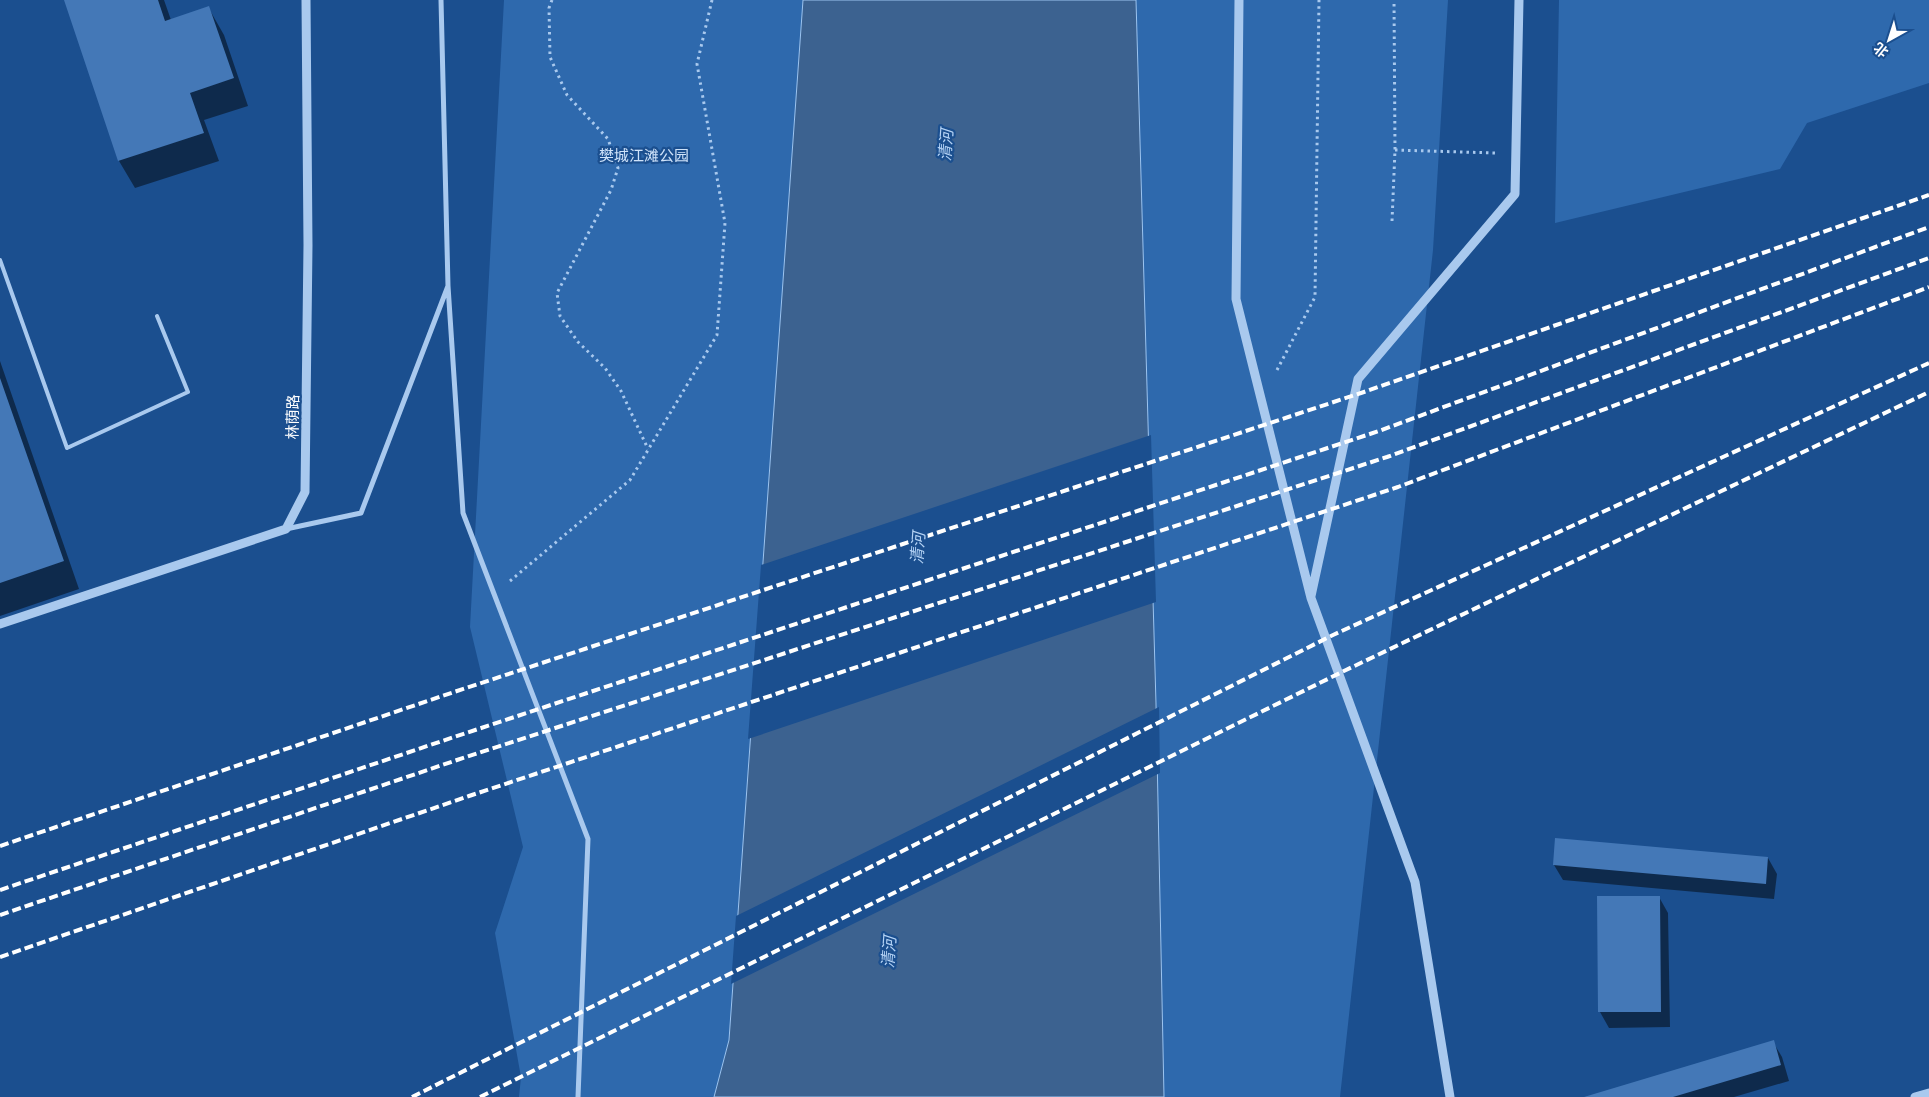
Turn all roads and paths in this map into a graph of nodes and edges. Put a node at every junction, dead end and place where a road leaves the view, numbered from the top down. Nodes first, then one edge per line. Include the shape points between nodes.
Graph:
1 (306, 0) edge
2 (441, 0) edge
3 (552, 0) edge
4 (712, 0) edge
5 (1239, 0) edge
6 (1319, 0) edge
7 (1394, 0) edge
8 (1519, 0) edge
9 (1395, 150) junction
10 (1516, 154) junction
11 (1392, 221) dead end
12 (0, 260) edge
13 (448, 286) junction
14 (157, 316) dead end
15 (1261, 400) junction
16 (648, 449) junction
17 (286, 529) junction
18 (494, 595) junction
19 (1311, 598) junction
20 (0, 624) edge
21 (1929, 1093) edge
22 (578, 1097) edge
23 (1450, 1097) edge
24 (1915, 1097) edge

1 - 17 street, 林荫路 via 305,492
2 - 13 street
3 - 16 path via 549,8 550,57 567,94 608,139 618,168 611,190 557,293 560,316 578,342 605,368 622,391
4 - 16 path via 698,64 725,223 717,335
5 - 15 street via 1236,299
6 - 15 path via 1316,296
7 - 9 path
8 - 10 street
9 - 10 path
9 - 11 path
10 - 19 street via 1515,194 1358,379
12 - 14 lane via 67,448 188,392
13 - 17 street via 361,513
13 - 18 street via 463,513
15 - 19 street
16 - 18 path via 630,480
17 - 20 street
18 - 22 street via 588,838
19 - 23 street via 1415,882
21 - 24 street

